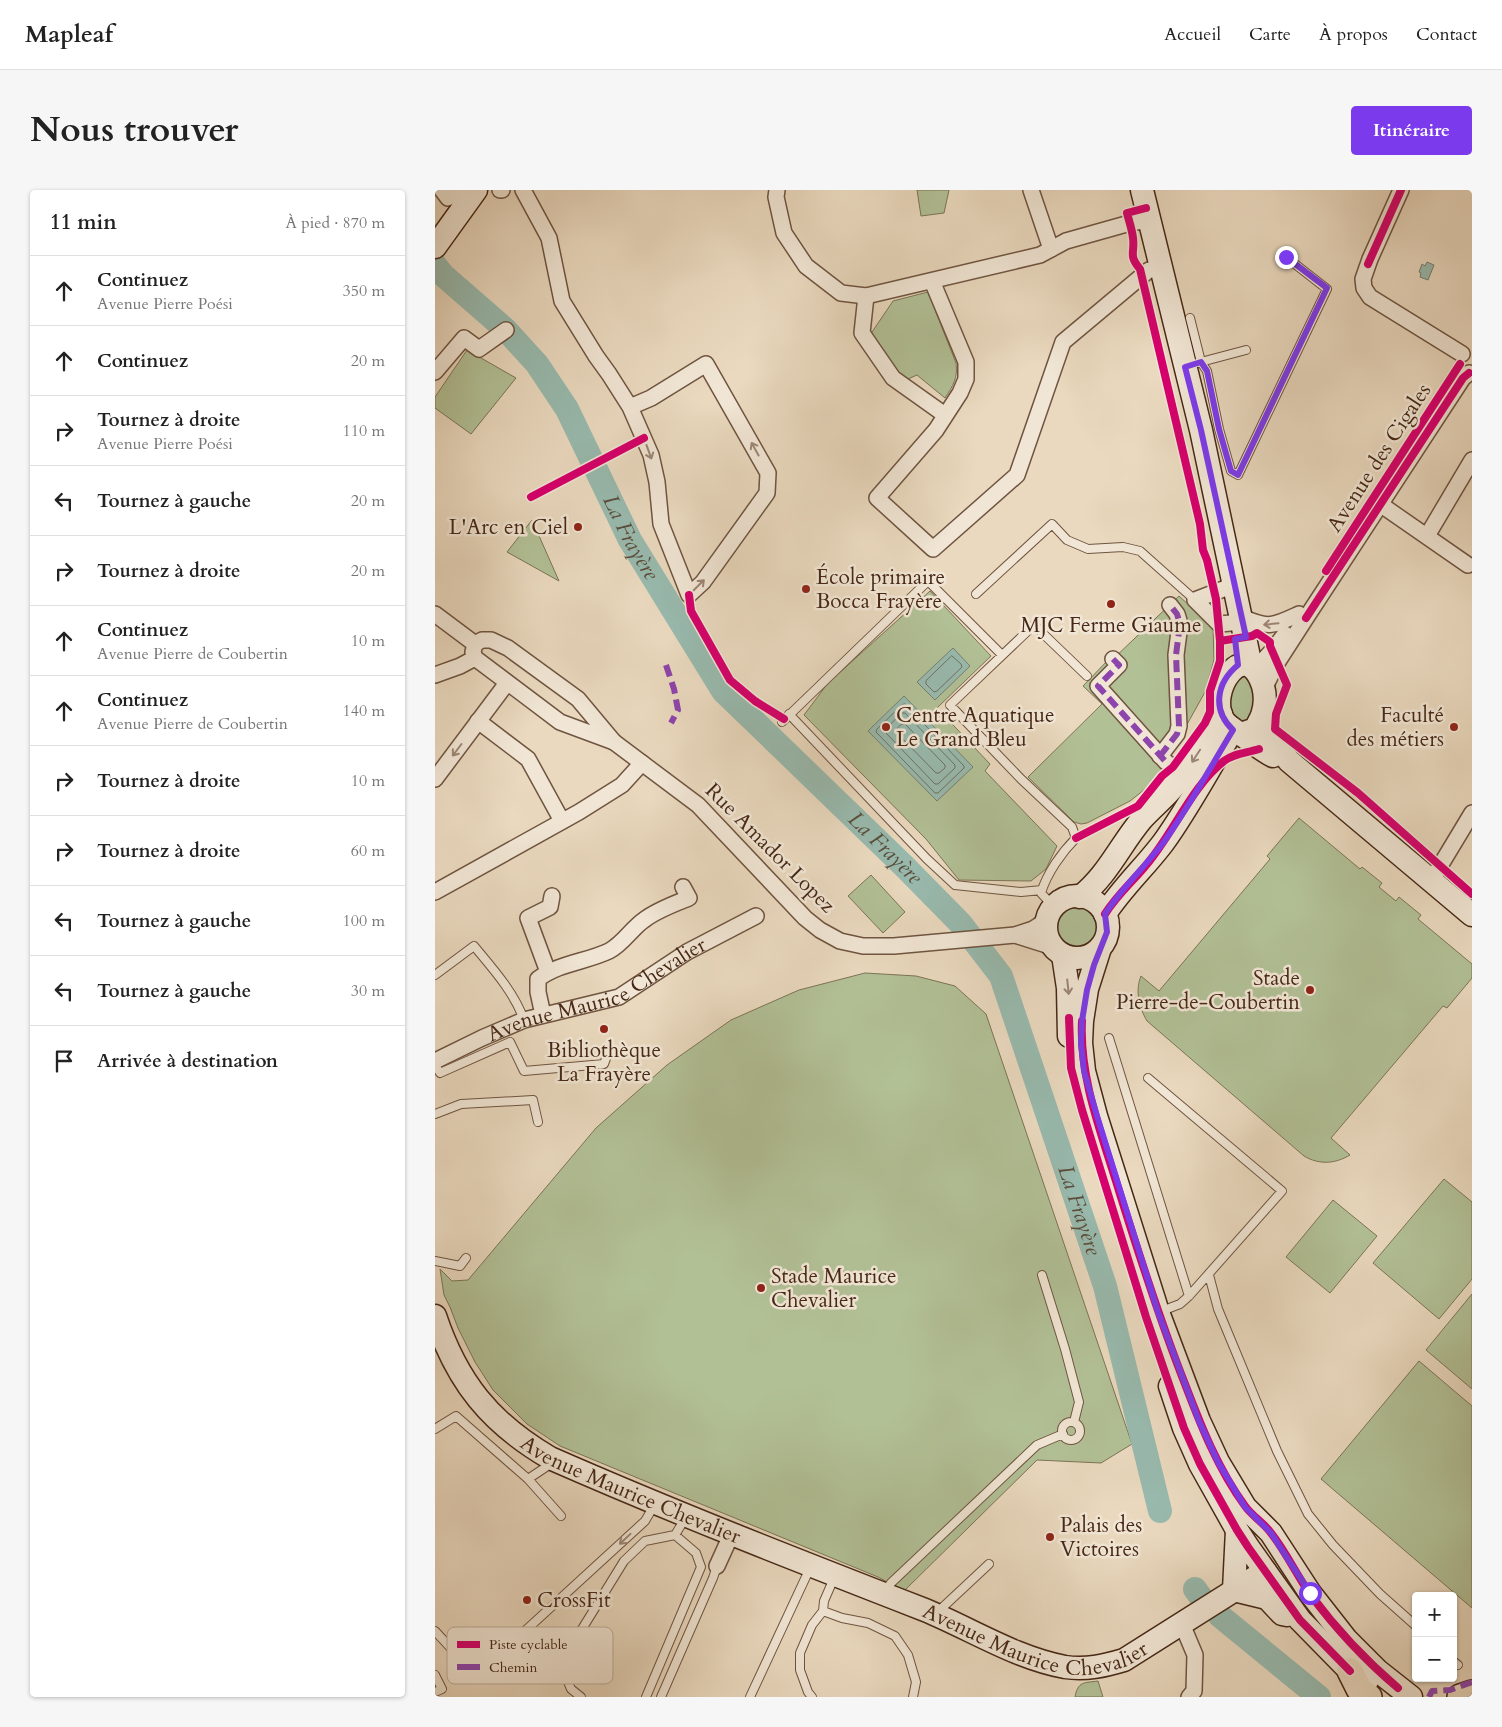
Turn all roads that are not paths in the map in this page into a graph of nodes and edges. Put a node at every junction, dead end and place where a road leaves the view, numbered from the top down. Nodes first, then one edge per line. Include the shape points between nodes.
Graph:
1 (441, 190) edge
2 (459, 190) edge
3 (476, 190) edge
4 (523, 190) edge
5 (777, 190) edge
6 (1031, 190) edge
7 (1130, 190) edge
8 (1141, 190) edge
9 (1401, 190) edge
10 (1143, 221) junction
11 (436, 245) edge
12 (1051, 249) junction
13 (1286, 257) dead end
14 (1149, 270) junction
15 (932, 282) junction
16 (866, 296) junction
17 (1190, 318) dead end
18 (506, 330) dead end
19 (1246, 350) dead end
20 (1467, 362) edge
21 (1188, 366) junction
22 (435, 372) edge
23 (630, 407) junction
24 (945, 416) junction
25 (1472, 460) edge
26 (1380, 504) junction
27 (1427, 536) junction
28 (1468, 565) dead end
29 (1226, 588) junction
30 (976, 594) dead end
31 (1195, 600) junction
32 (1170, 605) dead end
33 (435, 614) edge
34 (1299, 614) junction
35 (1237, 620) junction
36 (475, 651) junction
37 (1002, 655) junction
38 (1113, 659) dead end
39 (1252, 672) junction
40 (435, 675) edge
41 (1087, 676) dead end
42 (507, 682) junction
43 (789, 714) junction
44 (478, 721) junction
45 (782, 722) dead end
46 (1238, 725) junction
47 (614, 742) junction
48 (1259, 749) junction
49 (1160, 756) junction
50 (1289, 761) junction
51 (642, 763) junction
52 (1173, 767) dead end
53 (435, 779) edge
54 (1200, 786) junction
55 (1472, 813) edge
56 (562, 821) junction
57 (1431, 881) junction
58 (683, 887) dead end
59 (435, 892) edge
60 (552, 896) dead end
61 (1080, 896) junction
62 (1047, 905) junction
63 (1105, 914) junction
64 (1472, 915) edge
65 (756, 916) dead end
66 (1015, 936) junction
67 (1100, 948) junction
68 (1058, 951) junction
69 (548, 972) junction
70 (435, 975) edge
71 (543, 1015) junction
72 (524, 1020) junction
73 (1109, 1038) dead end
74 (608, 1053) dead end
75 (435, 1063) edge
76 (1148, 1078) dead end
77 (435, 1114) edge
78 (537, 1122) dead end
79 (466, 1258) dead end
80 (435, 1260) edge
81 (1042, 1275) dead end
82 (1209, 1275) junction
83 (1189, 1296) junction
84 (1152, 1314) junction
85 (437, 1328) edge
86 (1074, 1422) junction
87 (435, 1429) edge
88 (1063, 1434) junction
89 (550, 1458) junction
90 (528, 1479) junction
91 (656, 1502) junction
92 (1245, 1507) junction
93 (561, 1516) dead end
94 (687, 1516) junction
95 (1237, 1530) junction
96 (732, 1533) junction
97 (675, 1535) junction
98 (989, 1564) dead end
99 (717, 1566) joint
100 (811, 1566) junction
101 (1265, 1571) junction
102 (835, 1576) junction
103 (887, 1589) junction
104 (1234, 1590) junction
105 (1310, 1593) junction
106 (823, 1611) junction
107 (937, 1615) junction
108 (1301, 1620) junction
109 (1412, 1622) edge
110 (1182, 1624) junction
111 (529, 1627) edge
112 (583, 1627) edge
113 (435, 1631) edge
114 (447, 1644) edge
115 (1350, 1671) junction
116 (435, 1675) edge
117 (569, 1684) edge
118 (435, 1692) edge
119 (1472, 1693) edge
120 (581, 1697) edge
121 (646, 1697) edge
122 (661, 1697) edge
123 (750, 1697) edge
124 (812, 1697) edge
125 (913, 1697) edge
126 (1189, 1697) edge
127 (1369, 1697) edge
128 (1385, 1697) edge
129 (1411, 1697) edge
130 (1459, 1697) edge

1 - 2 street via 448,198
3 - 11 main road
4 - 23 street via 549,238 562,301
5 - 16 street via 784,233 806,266 841,293
6 - 12 street
7 - 10 main road
8 - 10 main road
9 - 20 street via 1368,264 1364,288 1370,297
10 - 12 street via 1066,241
10 - 14 main road
10 - 21 main road
12 - 15 street via 1040,255
13 - 21 lane via 1327,288 1238,475 1231,471 1207,371
14 - 24 street via 1063,342 1017,475 933,549 877,498
14 - 29 main road
15 - 16 street
15 - 24 street via 966,362 966,379
16 - 24 street via 862,333 887,371
17 - 21 lane
18 - 22 street via 479,349 464,338
19 - 21 lane
20 - 26 street, Avenue des Cigales via 1463,378
20 - 34 street, Avenue des Cigales
21 - 35 main road
23 -> 23 street via 651,455 661,524 689,595 703,582 767,493 768,473 706,364 651,398
25 - 27 street
26 - 27 street
26 - 39 street, Avenue des Cigales via 1277,663
27 - 28 street
29 - 31 street
29 - 35 main road
30 - 31 lane via 1052,524 1067,540 1088,549 1123,547 1140,550
31 - 35 street via 1219,624
32 - 49 street via 1180,624 1176,655 1179,726 1177,734
33 - 36 street, Rue Amador Lopez
34 -> 35 street via 1266,626
34 - 39 street, Avenue des Cigales via 1276,647
35 - 39 main road via 1235,639
36 - 40 street via 460,666
36 - 42 street, Rue Amador Lopez
36 - 47 street, Rue Amador Lopez via 482,640 491,640 508,648 578,699
37 - 41 lane via 1034,625
37 - 43 lane via 928,581
37 - 62 lane via 950,705 1072,827 1077,838 1063,853
38 - 49 street via 1119,665 1098,686
39 - 46 main road via 1265,706
39 - 46 main road via 1230,671 1219,696
42 - 44 street
42 - 47 street, Rue Amador Lopez via 560,722
43 - 45 lane
43 - 62 lane via 955,885 1021,892
44 -> 53 street
44 - 56 street via 528,760
46 - 48 main road
46 - 50 main road via 1261,730
46 - 54 main road
46 -> 61 main road via 1217,724 1170,792 1126,840 1105,874
47 - 51 street, Rue Amador Lopez
48 - 50 main road
48 - 54 main road via 1234,754
49 - 52 street
50 - 57 main road
51 - 56 street via 622,786
51 - 66 street, Rue Amador Lopez via 698,805 805,918 840,941 863,946 894,946
54 - 63 main road via 1150,860
55 - 57 street
56 - 59 street
57 - 64 main road
58 - 69 street via 689,898 644,919 612,950
60 - 69 street via 550,908 528,918
61 - 62 main road
61 - 63 main road via 1099,906
62 - 66 street via 1033,929
62 - 68 main road via 1048,938
63 - 67 main road via 1107,932
65 - 71 street, Avenue Maurice Chevalier via 687,952 619,997
66 - 68 street
67 - 68 main road via 1083,958 1073,958
67 - 84 main road via 1087,990 1082,1021 1084,1071
68 -> 84 main road via 1068,988 1071,1068 1082,1110
69 - 71 street via 538,979
70 - 72 lane via 474,946 504,982
71 - 72 street, Avenue Maurice Chevalier
72 - 75 street, Avenue Maurice Chevalier
73 - 83 lane
74 - 75 lane via 604,1064 524,1071 510,1042 440,1073
76 - 82 lane via 1281,1191
77 - 78 lane via 461,1104 533,1100
79 - 80 lane via 460,1266
81 - 86 lane via 1079,1402
82 - 83 lane
82 - 109 lane via 1218,1309 1277,1451 1308,1514 1333,1545
83 - 84 lane via 1180,1304
84 - 92 main road via 1218,1462
84 - 95 main road via 1184,1428
85 - 89 main road, Avenue Maurice Chevalier via 476,1398 508,1430
86 - 88 lane via 1063,1426
86 - 88 lane via 1080,1428 1078,1437 1069,1440
87 - 90 lane via 456,1416
88 - 103 lane via 1037,1445
89 - 90 lane via 546,1467
89 - 91 main road, Avenue Maurice Chevalier
90 - 93 lane
91 - 94 main road, Avenue Maurice Chevalier
91 -> 111 lane via 645,1521
92 - 101 main road via 1267,1557
92 - 105 main road via 1271,1533
94 - 96 main road, Avenue Maurice Chevalier
94 - 97 lane
95 - 101 main road
95 - 104 main road
96 - 99 street
96 - 100 main road, Avenue Maurice Chevalier
97 - 112 lane via 645,1540 624,1561
97 - 121 lane via 696,1554 701,1567
98 - 107 lane
99 - 122 lane
100 - 102 main road, Avenue Maurice Chevalier
100 - 123 lane
101 - 104 main road, Avenue Maurice Chevalier
101 - 105 main road via 1285,1580 1299,1594
101 - 108 main road
102 - 103 main road, Avenue Maurice Chevalier
102 - 106 lane
103 - 107 main road, Avenue Maurice Chevalier
104 - 108 main road via 1267,1598 1282,1614
104 - 110 main road, Avenue Maurice Chevalier
105 - 129 main road via 1346,1639 1378,1671
106 - 124 lane via 812,1624 800,1653 800,1670
106 - 125 lane via 868,1623 895,1636 908,1655 916,1682
107 - 110 main road, Avenue Maurice Chevalier via 1044,1662 1084,1668 1124,1660
108 - 115 main road
110 - 126 street, Avenue Maurice Chevalier via 1195,1655 1194,1691
114 -> 113 lane
115 - 127 main road via 1359,1689
115 - 128 main road
116 - 118 lane via 442,1689
117 - 120 lane
119 - 130 main road

